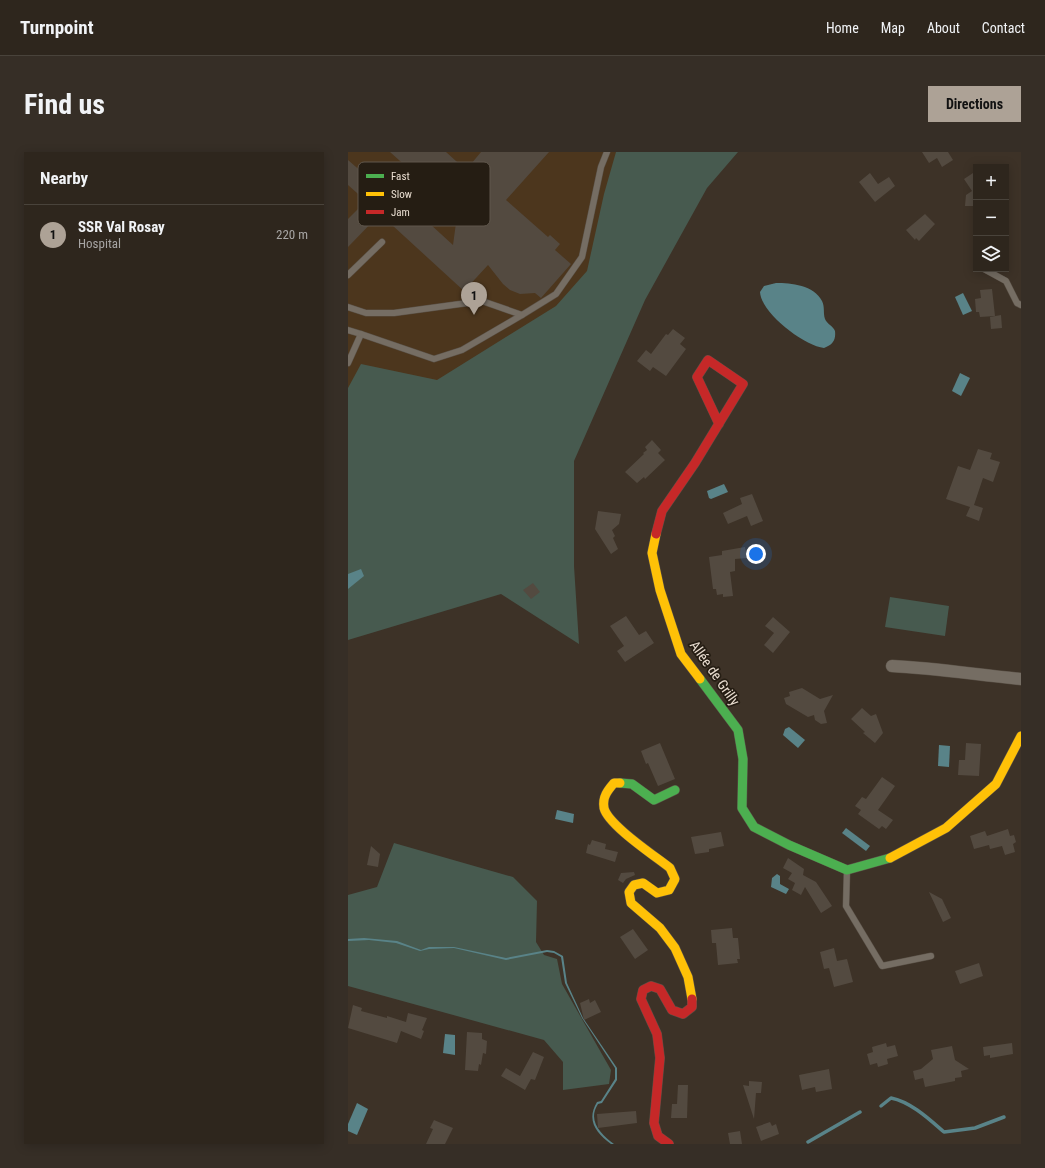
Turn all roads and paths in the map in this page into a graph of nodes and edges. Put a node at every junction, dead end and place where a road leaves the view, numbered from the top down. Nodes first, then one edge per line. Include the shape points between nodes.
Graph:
1 (607, 152) edge
2 (382, 242) dead end
3 (990, 272) edge
4 (348, 275) edge
5 (1021, 304) edge
6 (348, 307) edge
7 (522, 315) junction
8 (348, 330) edge
9 (361, 334) junction
10 (348, 363) edge
11 (718, 424) junction
12 (892, 666) dead end
13 (1021, 679) edge
14 (1021, 736) edge
15 (675, 790) dead end
16 (848, 870) junction
17 (930, 956) dead end
18 (669, 1144) edge

1 - 7 lane via 601,167 582,257 556,294
2 - 4 lane
3 - 5 lane via 1006,281 1017,303
6 - 7 lane via 366,312 394,313 482,301
7 - 9 lane via 462,350 434,359
8 - 9 lane
9 - 10 lane
11 - 11 street, Allée de Grilly via 743,384 708,360 697,377
11 - 16 street, Allée de Grilly via 662,511 652,553 660,590 681,654 738,730 743,760 742,808 754,827
12 - 13 street
14 - 16 street via 996,784 946,828 895,857
15 - 18 street via 654,800 632,784 614,783 604,793 604,807 610,820 670,868 675,879 669,890 657,893 643,883 634,885 629,892 631,903 664,932 683,964 692,992 692,1007 683,1014 672,1010 660,989 651,986 644,990 641,999 657,1034 660,1058 654,1123 658,1136
16 - 17 lane via 846,906 882,966

